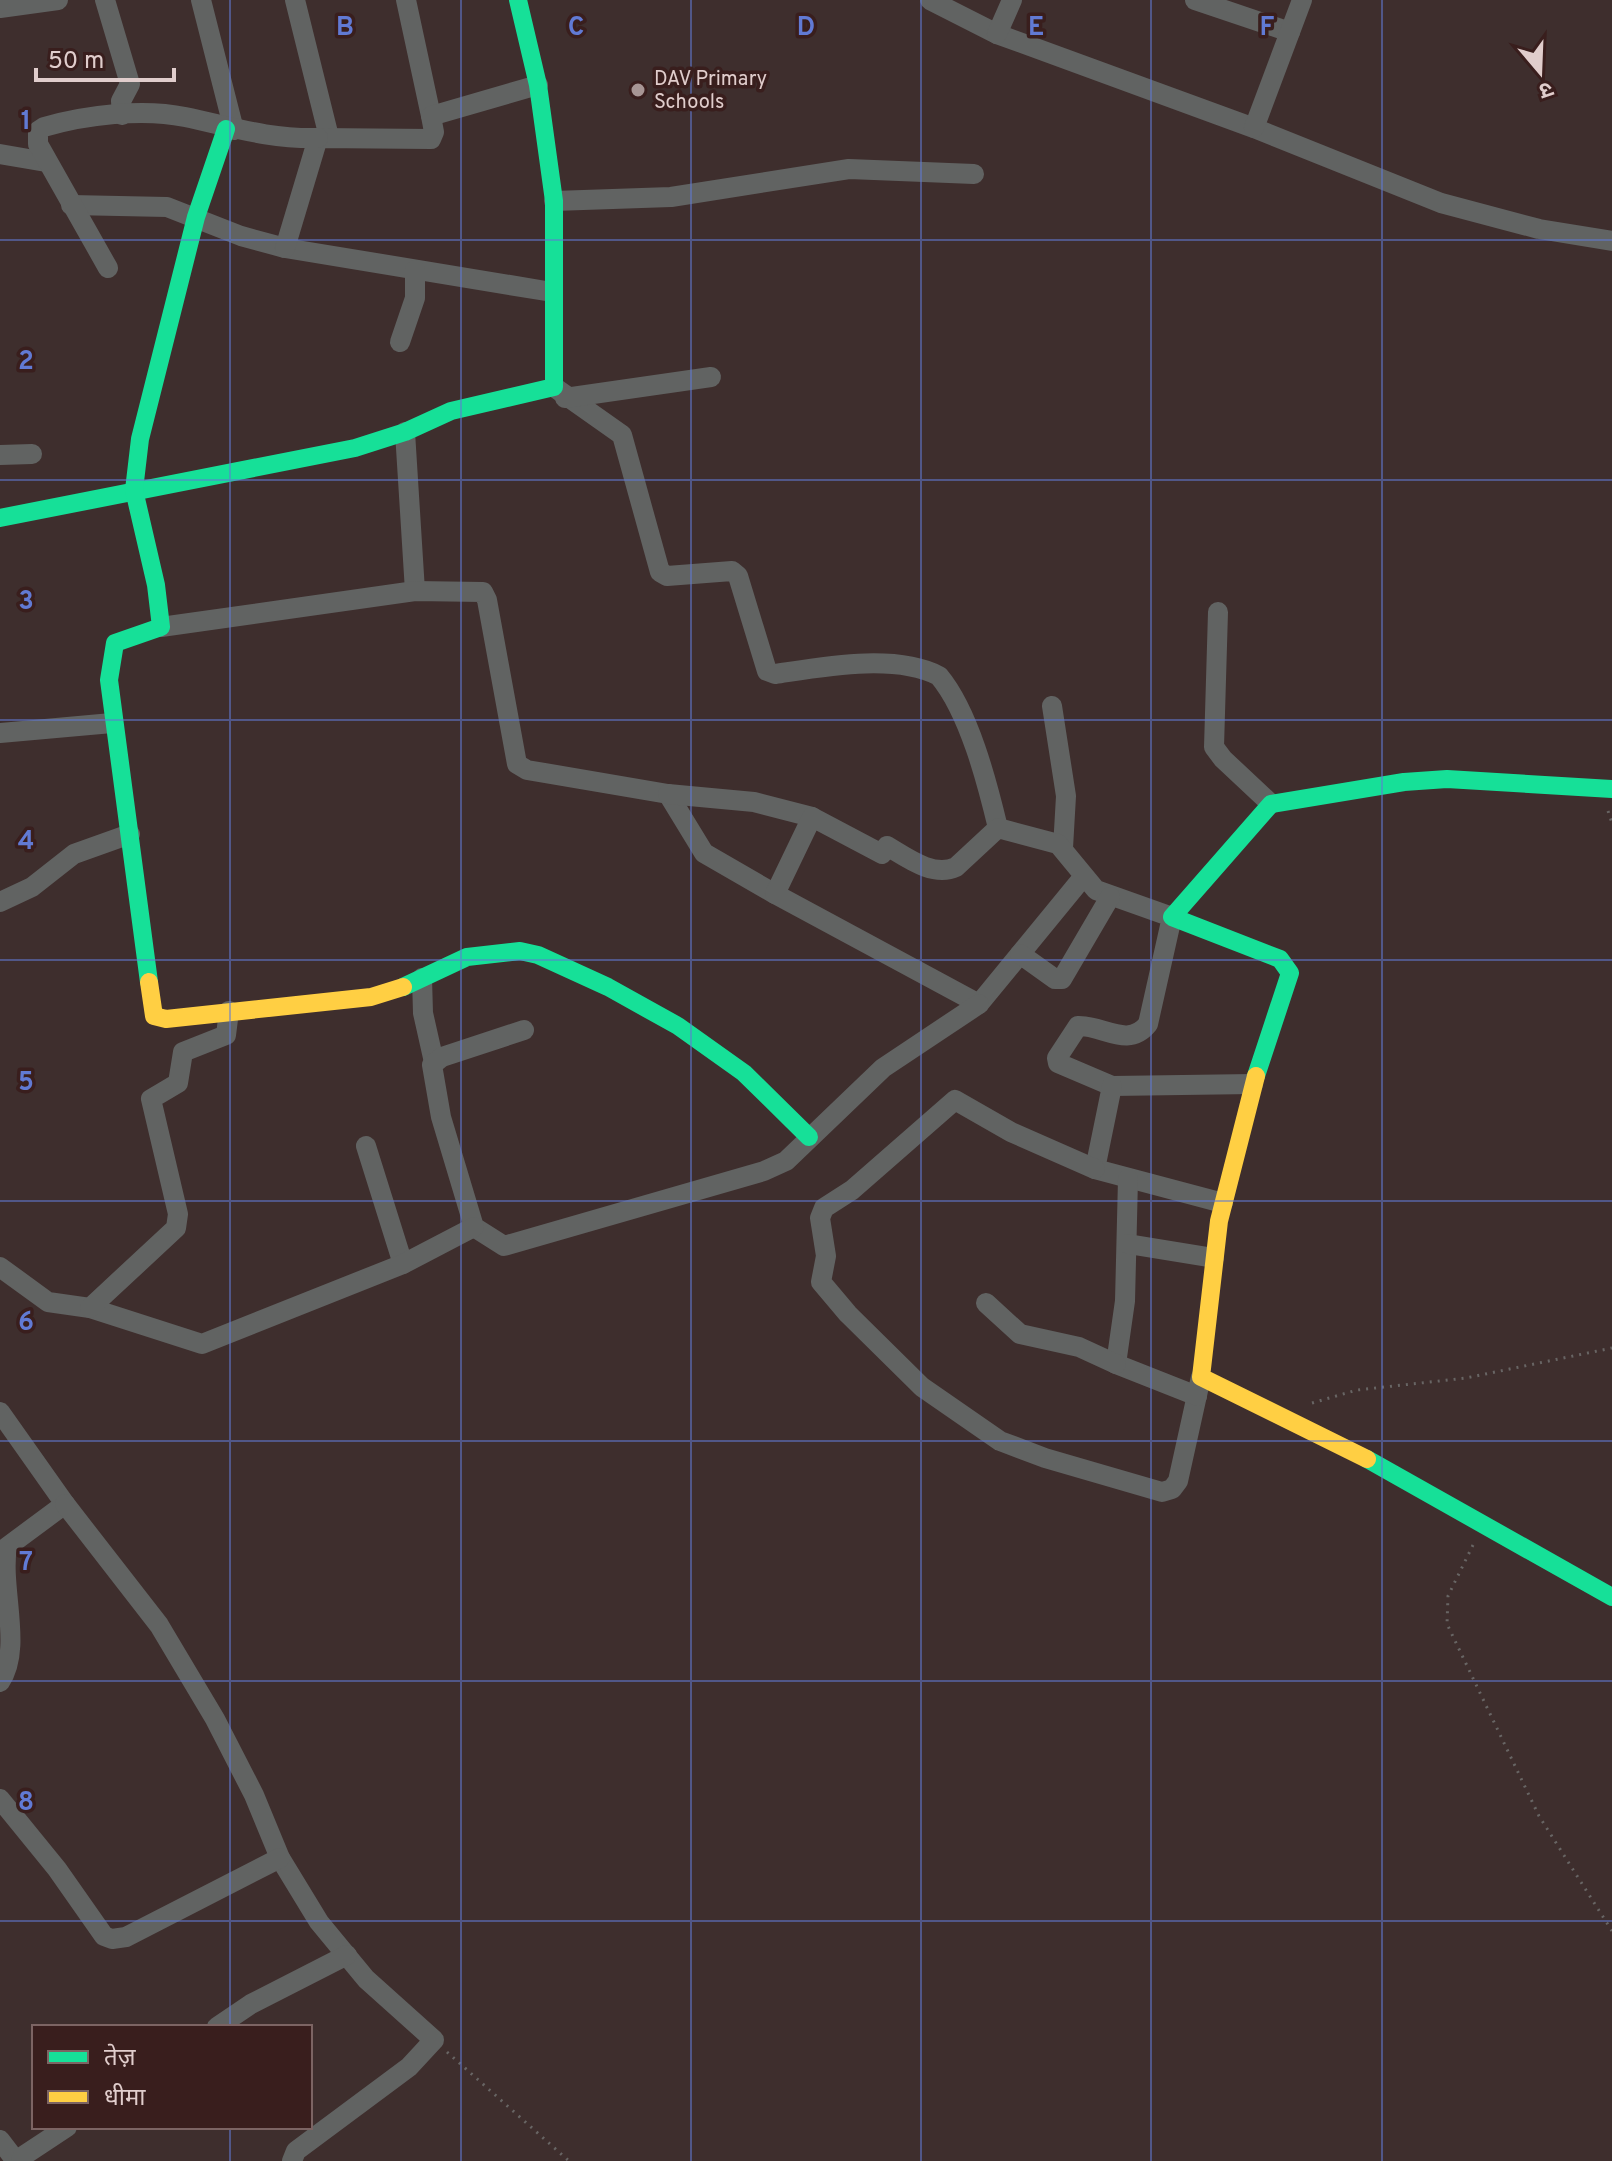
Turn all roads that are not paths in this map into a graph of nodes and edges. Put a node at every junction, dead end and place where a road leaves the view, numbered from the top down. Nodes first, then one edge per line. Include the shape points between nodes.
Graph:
1 (58, 0) edge
2 (105, 0) edge
3 (201, 0) edge
4 (295, 0) edge
5 (406, 0) edge
6 (518, 0) edge
7 (930, 0) edge
8 (1012, 0) edge
9 (1195, 0) edge
10 (1302, 0) edge
11 (0, 8) edge
12 (1290, 32) junction
13 (997, 34) junction
14 (538, 85) junction
15 (122, 115) junction
16 (431, 116) junction
17 (1254, 128) junction
18 (230, 130) junction
19 (324, 137) junction
20 (0, 154) edge
21 (46, 162) junction
22 (974, 174) dead end
23 (554, 201) junction
24 (71, 205) junction
25 (196, 217) junction
26 (1612, 241) edge
27 (285, 248) junction
28 (108, 268) dead end
29 (415, 270) junction
30 (552, 292) junction
31 (400, 342) dead end
32 (711, 377) dead end
33 (560, 392) junction
34 (405, 432) junction
35 (32, 454) dead end
36 (0, 455) edge
37 (134, 490) junction
38 (0, 518) edge
39 (415, 591) junction
40 (1218, 612) dead end
41 (161, 627) junction
42 (1052, 706) dead end
43 (112, 723) junction
44 (0, 733) edge
45 (1612, 789) edge
46 (668, 794) junction
47 (1271, 804) junction
48 (812, 817) junction
49 (998, 828) junction
50 (130, 834) junction
51 (1063, 848) junction
52 (1084, 876) junction
53 (775, 894) junction
54 (1110, 897) junction
55 (0, 902) edge
56 (1172, 917) junction
57 (1020, 954) junction
58 (422, 978) junction
59 (979, 1004) junction
60 (229, 1011) junction
61 (524, 1030) dead end
62 (434, 1062) junction
63 (1253, 1084) junction
64 (1112, 1086) junction
65 (809, 1137) junction
66 (366, 1146) dead end
67 (1095, 1169) junction
68 (1128, 1179) junction
69 (1223, 1203) junction
70 (474, 1227) junction
71 (1128, 1244) junction
72 (1214, 1258) junction
73 (403, 1264) junction
74 (0, 1267) edge
75 (986, 1303) dead end
76 (90, 1308) junction
77 (1116, 1364) junction
78 (1199, 1386) junction
79 (0, 1412) edge
80 (65, 1504) junction
81 (1612, 1597) edge
82 (0, 1682) edge
83 (0, 1799) edge
84 (280, 1858) junction
85 (347, 1955) junction
86 (220, 2025) edge
87 (64, 2129) edge
88 (0, 2140) edge
89 (18, 2161) edge
90 (292, 2161) edge

1 - 11 street
2 - 15 street via 130,84 121,101
3 - 18 street
4 - 19 street
5 - 16 street
6 - 14 street
7 - 13 street
8 - 13 street
9 - 12 street
10 - 12 street
12 - 17 street
13 - 17 street
14 - 16 street
14 - 23 street
15 - 18 street via 182,116
15 - 21 street via 44,127 37,137
16 - 19 street via 431,139
17 - 26 street via 1441,203 1539,229
18 - 19 street via 279,139
18 - 25 street
19 - 27 street
20 - 21 street
21 - 24 street
22 - 23 street via 906,168 837,170 671,197
23 - 30 street
24 - 25 street via 167,207
24 - 28 street
25 - 27 street
25 - 37 street via 157,361
27 - 29 street
29 - 30 street
29 - 31 street via 415,298
30 - 33 street
32 - 33 street
33 - 34 street via 451,411
33 - 49 street via 622,435 660,572 667,576 732,571 738,576 767,671 889,665 939,676 978,758
34 - 37 street via 355,448
34 - 39 street
35 - 36 street
37 - 38 street
37 - 41 street
39 - 41 street
39 - 46 street via 485,594 513,752 522,768
40 - 47 street via 1214,747
41 - 43 street via 115,643 109,680
42 - 51 street via 1066,796
43 - 44 street
43 - 50 street
45 - 47 street via 1477,776 1359,788
46 - 48 street via 754,802
46 - 53 street via 704,853
47 - 56 street
48 - 49 street via 880,853 887,846 921,866 947,870
48 - 53 street
49 - 51 street
50 - 55 street via 74,854 32,887
50 - 60 street via 154,1016
51 - 52 street
52 - 54 street
52 - 57 street
53 - 59 street
54 - 56 street
54 - 57 street via 1062,979
56 - 63 street via 1280,959 1290,969
56 - 64 street via 1148,1024 1124,1037 1078,1026 1057,1058 1060,1065
57 - 59 street
58 - 60 street via 371,997
58 - 62 street
58 - 65 street via 467,957 520,951 558,963 678,1026 744,1073
59 - 65 street via 883,1068
60 - 76 street via 226,1035 183,1052 178,1083 151,1099 178,1214 176,1228
61 - 62 street
62 - 70 street via 441,1117
63 - 64 street
63 - 69 street
64 - 67 street
65 - 70 street via 786,1161 764,1171 515,1245 496,1244
66 - 73 street
67 - 68 street
67 - 78 street via 955,1100 824,1208 821,1282 922,1387 1000,1441 1045,1458 1168,1491 1178,1481
68 - 69 street
68 - 71 street
69 - 72 street
70 - 73 street
71 - 72 street
71 - 77 street
72 - 78 street
73 - 76 street via 202,1344
74 - 76 street via 48,1302
75 - 77 street via 1020,1334 1079,1347
77 - 78 street
78 - 81 street via 1282,1414
79 - 80 street
80 - 82 street via 7,1547 10,1668
80 - 84 street via 159,1625 221,1732
83 - 84 street via 104,1936 112,1939 126,1937
84 - 85 street via 319,1922
85 - 86 street
85 - 90 street via 385,1998 434,2040 409,2067 296,2151
87 - 89 street
88 - 89 street

